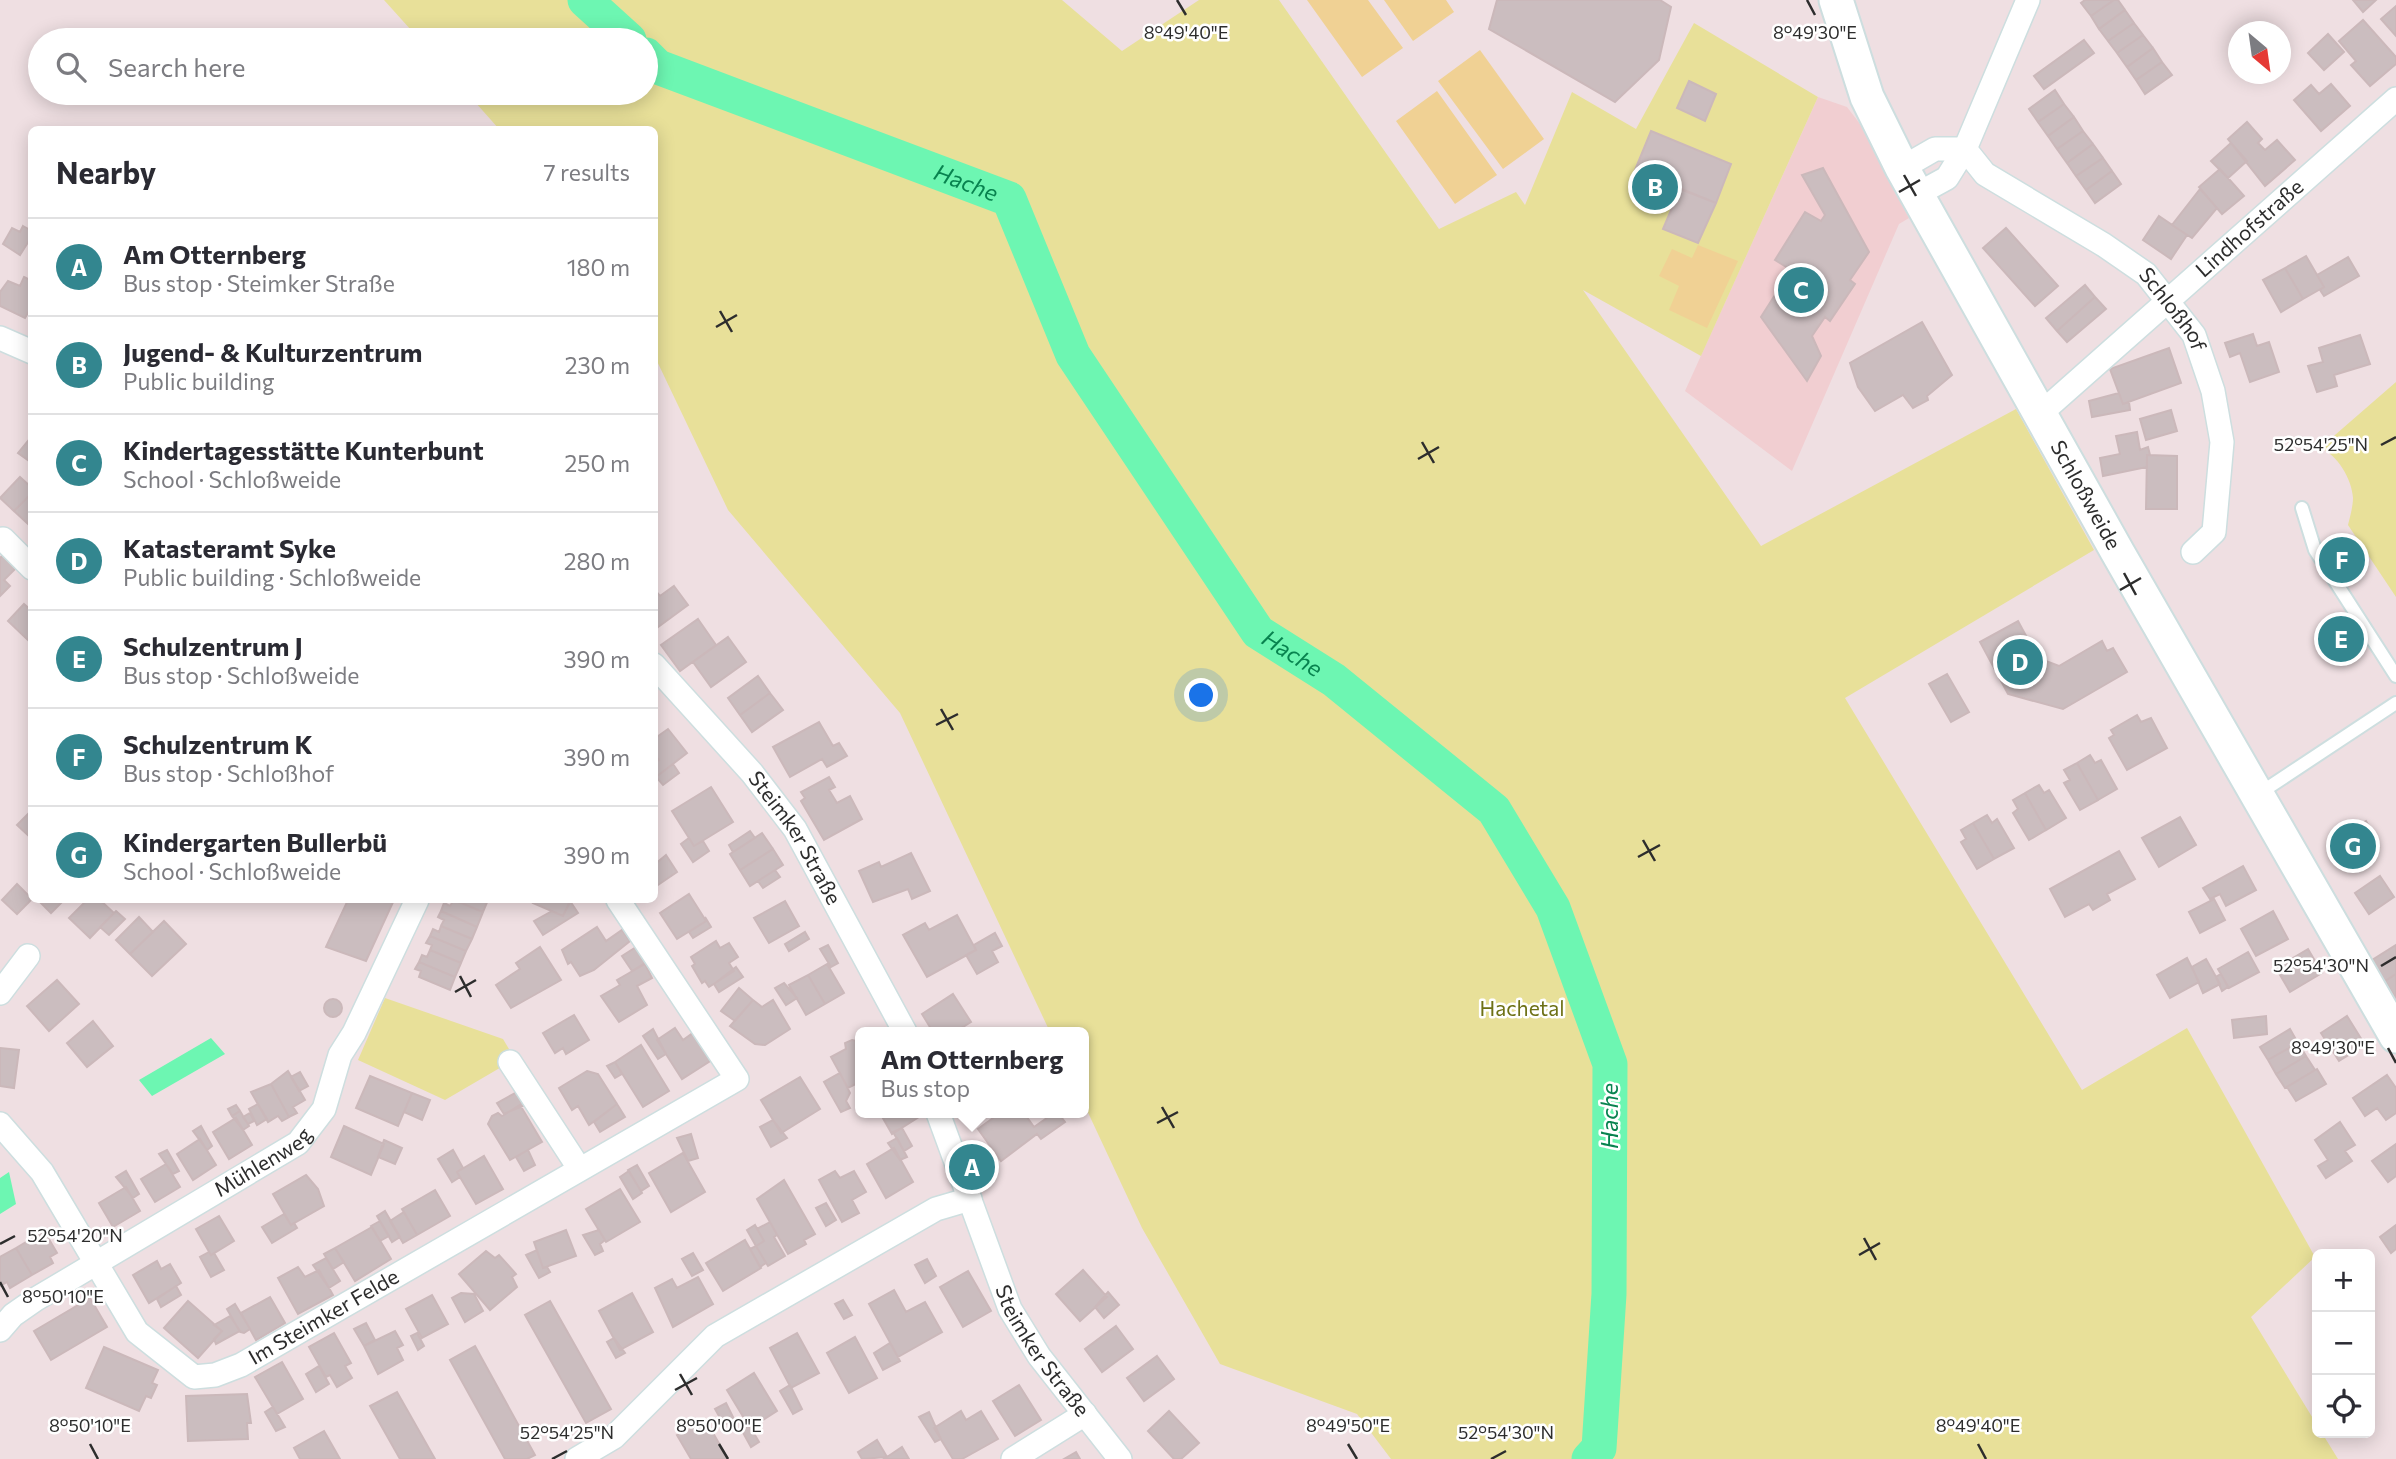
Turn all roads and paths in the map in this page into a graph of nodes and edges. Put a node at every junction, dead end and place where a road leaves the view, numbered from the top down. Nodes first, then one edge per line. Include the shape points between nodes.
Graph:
1 (1836, 0) edge
2 (2028, 0) edge
3 (2396, 99) edge
4 (1965, 149) junction
5 (1909, 181) junction
6 (2167, 300) junction
7 (0, 338) edge
8 (28, 350) edge
9 (2040, 414) junction
10 (2302, 508) dead end
11 (3, 539) dead end
12 (2193, 552) dead end
13 (28, 564) edge
14 (658, 670) edge
15 (2396, 676) edge
16 (2396, 703) edge
17 (2257, 796) junction
18 (415, 903) edge
19 (620, 903) edge
20 (28, 956) dead end
21 (0, 993) edge
22 (902, 1027) edge
23 (2396, 1036) edge
24 (510, 1062) dead end
25 (940, 1118) edge
26 (0, 1124) edge
27 (579, 1168) junction
28 (970, 1199) junction
29 (96, 1264) junction
30 (0, 1330) edge
31 (1085, 1414) junction
32 (578, 1459) edge
33 (1013, 1459) edge
34 (1120, 1459) edge

1 - 5 street, Schloßweide via 1867,97
2 - 4 street
3 - 6 street, Lindhofstraße
4 - 5 street via 1935,149
4 - 6 street, Schloßhof via 1985,174 2146,274
5 - 9 street, Schloßweide
6 - 9 street, Lindhofstraße
6 - 12 street, Schloßhof via 2194,335 2213,391 2222,442 2214,532
7 - 8 street
9 - 17 street, Schloßweide
10 - 15 lane via 2315,550
11 - 13 street
14 - 22 street, Steimker Straße via 752,773 795,829
16 - 17 lane
17 - 23 street, Schloßweide
18 - 29 street, Mühlenweg via 340,1055 324,1109 298,1143
19 - 27 street, Im Steimker Felde via 737,1079
20 - 21 street
24 - 27 street
25 - 28 street, Steimker Straße
26 - 29 street, Im Steimker Felde via 42,1172
27 - 29 street, Im Steimker Felde via 215,1376 194,1377 137,1332
28 - 31 street, Steimker Straße via 1010,1309 1039,1356
28 - 32 street via 936,1209 715,1336 614,1437
29 - 30 street, Mühlenweg via 36,1299
31 - 33 street
31 - 34 street, Steimker Straße

